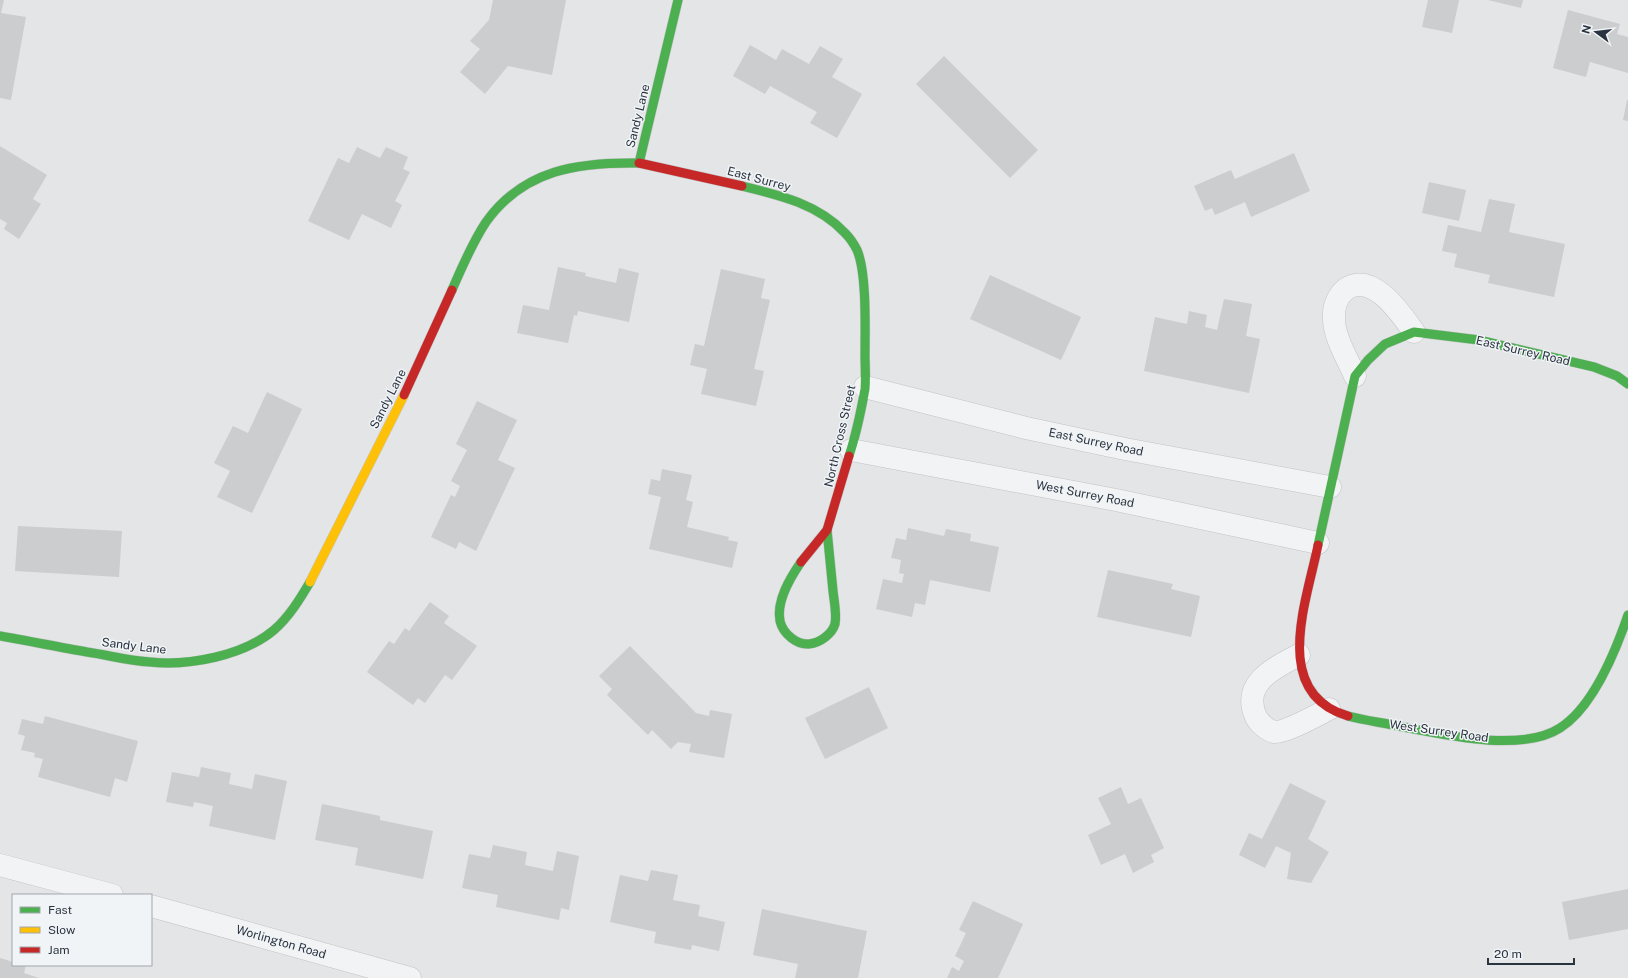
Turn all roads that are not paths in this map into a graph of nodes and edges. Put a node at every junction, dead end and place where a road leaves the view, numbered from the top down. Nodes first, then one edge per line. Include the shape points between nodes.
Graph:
1 (678, 0) edge
2 (639, 163) junction
3 (857, 250) joint
4 (1414, 332) junction
5 (1356, 376) junction
6 (1628, 384) edge
7 (865, 387) junction
8 (851, 450) junction
9 (1330, 487) junction
10 (1324, 515) joint
11 (827, 530) junction
12 (1318, 543) junction
13 (1628, 615) edge
14 (0, 636) edge
15 (1299, 655) junction
16 (1329, 709) junction
17 (0, 865) edge
18 (108, 894) edge
19 (152, 906) edge
20 (410, 978) edge

1 - 2 street, Sandy Lane
2 - 3 street, East Surrey via 768,192 796,201 819,211 834,222
2 - 14 street, Sandy Lane via 606,162 571,166 545,174 514,192 481,228 425,350 309,583 284,621 266,636 247,647 221,655 167,663 136,661
3 - 7 street, North Cross Street via 862,270 865,316
4 - 5 street, East Surrey Road via 1385,344
4 - 5 street via 1382,294 1362,285 1352,285 1342,292 1336,304 1334,320 1339,340
4 - 6 street, East Surrey Road via 1479,340 1594,367 1617,376
5 - 9 street, East Surrey Road
7 - 8 street, North Cross Street
7 - 9 street, East Surrey Road via 1026,428
8 - 11 street, North Cross Street
8 - 12 street, West Surrey Road via 1116,500
9 - 10 street, East Surrey Road
10 - 12 street, West Surrey Road
11 - 11 street, North Cross Street via 789,580 781,604 780,621 785,634 799,642 810,644 822,639 832,632 835,623
12 - 15 street, West Surrey Road via 1301,630
13 - 16 street, West Surrey Road via 1618,645 1591,695 1568,722 1538,737 1508,740 1452,736 1360,719
15 - 16 street, West Surrey Road via 1302,672 1309,687 1316,698
15 - 16 street via 1274,667 1260,679 1253,693 1252,707 1258,721 1274,732 1288,729
17 - 18 street
19 - 20 street, Worlington Road

